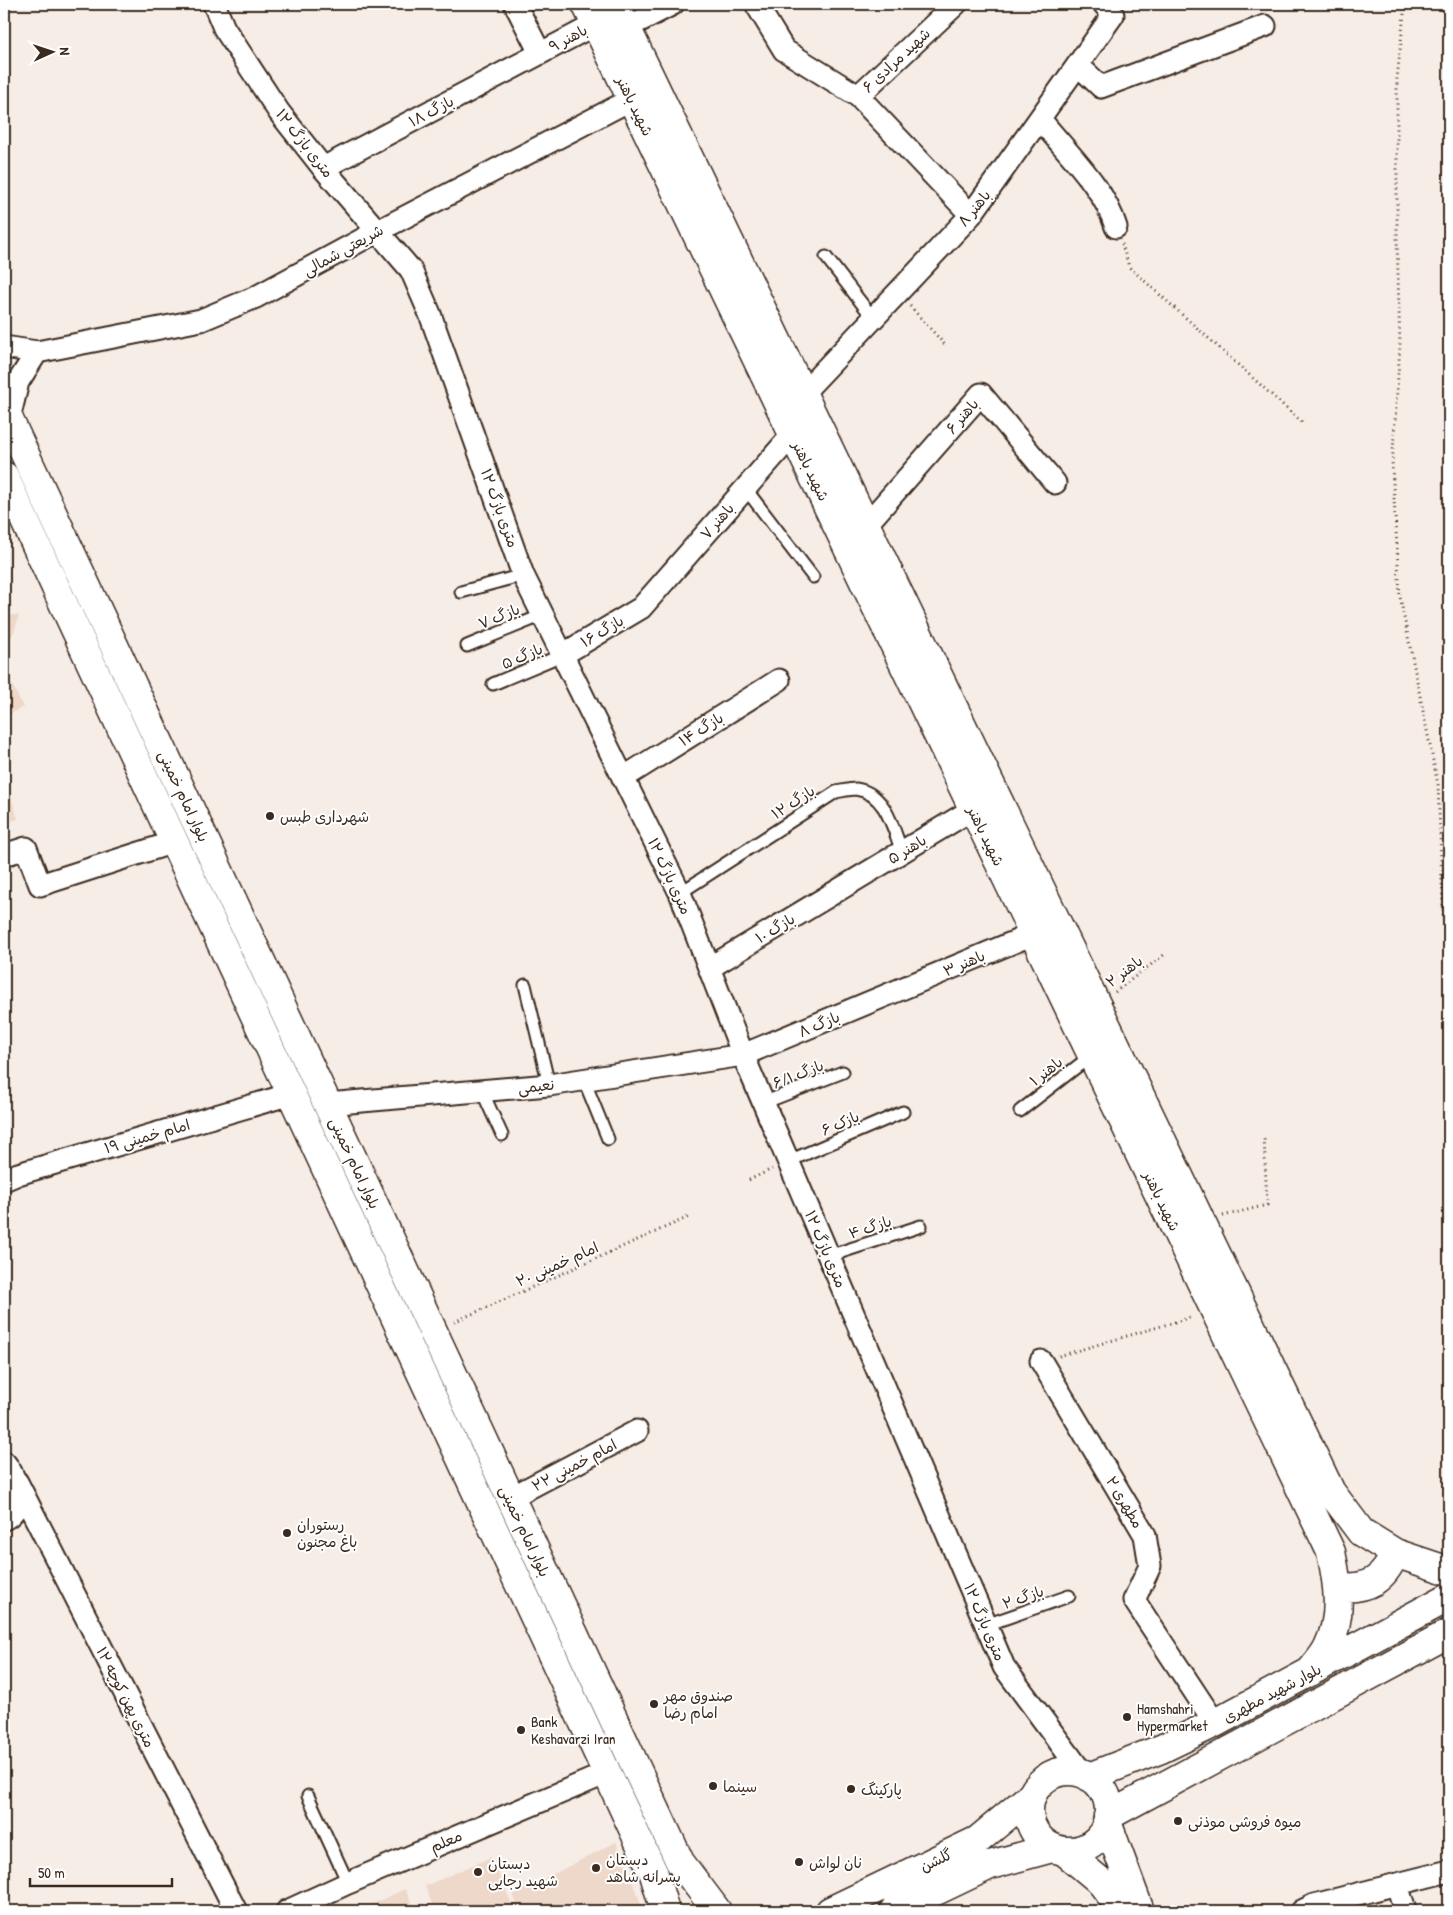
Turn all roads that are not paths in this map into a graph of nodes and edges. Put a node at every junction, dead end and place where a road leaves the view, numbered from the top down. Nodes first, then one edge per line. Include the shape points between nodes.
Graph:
1 (214, 4) edge
2 (515, 4) edge
3 (673, 4) edge
4 (756, 4) edge
5 (956, 4) edge
6 (1104, 4) edge
7 (591, 14) edge
8 (620, 16) edge
9 (1265, 26) dead end
10 (540, 53) junction
11 (1078, 65) junction
12 (858, 96) junction
13 (632, 99) junction
14 (1040, 119) junction
15 (323, 168) junction
16 (971, 215) junction
17 (1116, 226) road end
18 (378, 230) junction
19 (826, 257) dead end
20 (873, 318) junction
21 (4, 347) edge
22 (37, 352) junction
23 (802, 394) junction
24 (6, 414) edge
25 (793, 434) junction
26 (4, 476) edge
27 (1055, 483) dead end
28 (745, 488) junction
29 (866, 525) junction
30 (523, 575) junction
31 (813, 578) dead end
32 (89, 592) junction
33 (461, 592) dead end
34 (63, 604) junction
35 (641, 608) joint
36 (543, 615) junction
37 (467, 646) dead end
38 (562, 655) junction
39 (778, 680) dead end
40 (493, 684) dead end
41 (623, 778) junction
42 (973, 809) junction
43 (174, 842) junction
44 (902, 852) junction
45 (4, 855) edge
46 (841, 889) joint
47 (680, 893) junction
48 (1045, 928) junction
49 (709, 968) junction
50 (525, 985) dead end
51 (894, 992) joint
52 (743, 1055) junction
53 (1092, 1055) junction
54 (843, 1072) dead end
55 (584, 1080) junction
56 (550, 1085) junction
57 (482, 1091) junction
58 (291, 1094) junction
59 (764, 1103) junction
60 (327, 1104) junction
61 (1020, 1111) dead end
62 (903, 1112) dead end
63 (502, 1135) dead end
64 (608, 1139) dead end
65 (789, 1161) junction
66 (4, 1180) edge
67 (921, 1226) dead end
68 (829, 1256) junction
69 (1041, 1361) road end
70 (637, 1432) dead end
71 (4, 1462) edge
72 (17, 1482) junction
73 (510, 1498) junction
74 (4, 1519) edge
75 (1396, 1553) junction
76 (1449, 1572) edge
77 (1338, 1587) junction
78 (1069, 1596) dead end
79 (1449, 1597) edge
80 (986, 1625) junction
81 (1449, 1633) edge
82 (1310, 1672) junction
83 (1215, 1723) junction
84 (607, 1773) junction
85 (1086, 1775) junction
86 (1032, 1794) junction
87 (308, 1796) dead end
88 (1108, 1819) junction
89 (1058, 1850) junction
90 (1449, 1871) edge
91 (348, 1883) junction
92 (1397, 1884) junction
93 (236, 1911) edge
94 (287, 1911) edge
95 (665, 1911) edge
96 (717, 1911) edge
97 (830, 1911) edge
98 (894, 1911) edge
99 (1123, 1911) edge
100 (1140, 1911) edge
101 (1302, 1911) edge
102 (1405, 1911) edge

1 - 15 street, ۱۲ متری بازگ via 224,28 279,112
2 - 10 street
3 - 8 street
4 - 12 street via 784,50
5 - 12 street, شهید مرادی ۶
6 - 11 street, باهنر ۸ via 1114,14
7 - 10 street, باهنر ۹
7 - 13 main road, شهید باهنر
8 - 23 main road, شهید باهنر
9 - 11 street via 1100,87
10 - 15 street, بازگ ۱۸
11 - 14 street, باهنر ۸
12 - 16 street
13 - 18 street, شریعتی شمالی
13 - 25 main road, شهید باهنر
14 - 16 street, باهنر ۸
14 - 17 street via 1101,194
15 - 18 street, ۱۲ متری بازگ
16 - 20 street, باهنر ۸
18 - 22 street, شریعتی شمالی via 256,297 201,320
18 - 30 street, ۱۲ متری بازگ via 411,270 430,314
19 - 20 lane
20 - 23 street, باهنر ۸
21 - 22 street, شریعتی شمالی
22 - 24 street via 18,382
23 - 29 main road, شهید باهنر
24 - 32 main road, بلوار امام خمینی
25 - 28 street, باهنر ۷
25 - 42 main road, شهید باهنر
26 - 34 main road, بلوار امام خمینی
27 - 29 street, باهنر ۶ via 981,394
28 - 31 lane
28 - 35 street, باهنر ۷
29 - 48 main road, شهید باهنر
30 - 33 lane
30 - 36 street, ۱۲ متری بازگ
32 - 34 main road
32 - 60 main road, بلوار امام خمینی
34 - 43 main road, بلوار امام خمینی
35 - 38 street, بازگ ۱۶
36 - 37 lane, بازگ ۷
36 - 38 street, ۱۲ متری بازگ
38 - 40 lane, بازگ ۵
38 - 41 street, ۱۲ متری بازگ
39 - 41 street, بازگ ۱۴
41 - 47 street, ۱۲ متری بازگ
42 - 44 street, باهنر ۵
42 - 48 main road, شهید باهنر
43 - 45 street via 40,885 26,848
43 - 58 main road, بلوار امام خمینی
44 - 46 street, باهنر ۵
44 - 47 lane, بازگ ۱۲ via 888,813 877,798 855,789 836,792
46 - 49 street, بازگ ۱۰
47 - 49 street, ۱۲ متری بازگ
48 - 51 street, باهنر ۳
48 - 53 main road, شهید باهنر
48 - 75 main road, شهید باهنر via 1096,1006 1331,1492 1362,1532
49 - 52 street, ۱۲ متری بازگ
50 - 56 lane
51 - 52 street, بازگ ۸
52 - 55 street, نعیمی
52 - 59 street, ۱۲ متری بازگ
53 - 61 lane, باهنر ۱
53 - 77 main road, شهید باهنر via 1331,1552
54 - 59 lane, بازگ ۶/۱
55 - 56 street, نعیمی
55 - 64 lane
56 - 57 street, نعیمی
57 - 60 street, نعیمی
57 - 63 lane
58 - 66 street, امام خمینی ۱۹
58 - 84 main road, بلوار امام خمینی
59 - 65 street, ۱۲ متری بازگ
60 - 73 main road, بلوار امام خمینی
62 - 65 lane, بازک ۶
65 - 68 street, ۱۲ متری بازگ
67 - 68 lane, بازگ ۴
68 - 80 street, ۱۲ متری بازگ
69 - 83 street, مطهری ۲ via 1145,1535 1150,1566 1134,1600
70 - 73 street, امام خمینی ۲۲
71 - 72 street, ۱۲ متری پهن کوچه
72 - 74 street via 15,1506 9,1517
72 - 93 street, ۱۲ متری پهن کوچه
73 - 96 main road, بلوار امام خمینی via 680,1862
75 - 76 main road, شهید باهنر
75 - 77 main road via 1380,1578 1353,1588
77 - 82 main road, شهید باهنر via 1338,1618 1328,1647
78 - 80 lane, بازگ ۲
79 - 82 main road, بلوار شهید مطهری
80 - 85 street, ۱۲ متری بازگ via 1004,1667
81 - 88 main road, بلوار شهید مطهری
82 - 83 main road, بلوار شهید مطهری
83 - 85 main road, بلوار شهید مطهری via 1161,1749
84 - 91 street, معلم
84 - 95 main road, بلوار امام خمینی via 654,1874
85 - 86 main road via 1060,1772 1040,1783
85 - 88 main road via 1104,1793
86 - 89 main road via 1029,1807 1034,1831 1042,1841
86 - 97 main road, گلشن via 978,1840
87 - 91 lane
88 - 89 main road via 1103,1832 1091,1844 1075,1851
88 - 100 main road
89 - 98 main road, گلشن via 990,1865
89 - 99 main road via 1100,1881
90 - 92 street
91 - 94 street, معلم
92 - 101 street
92 - 102 street

